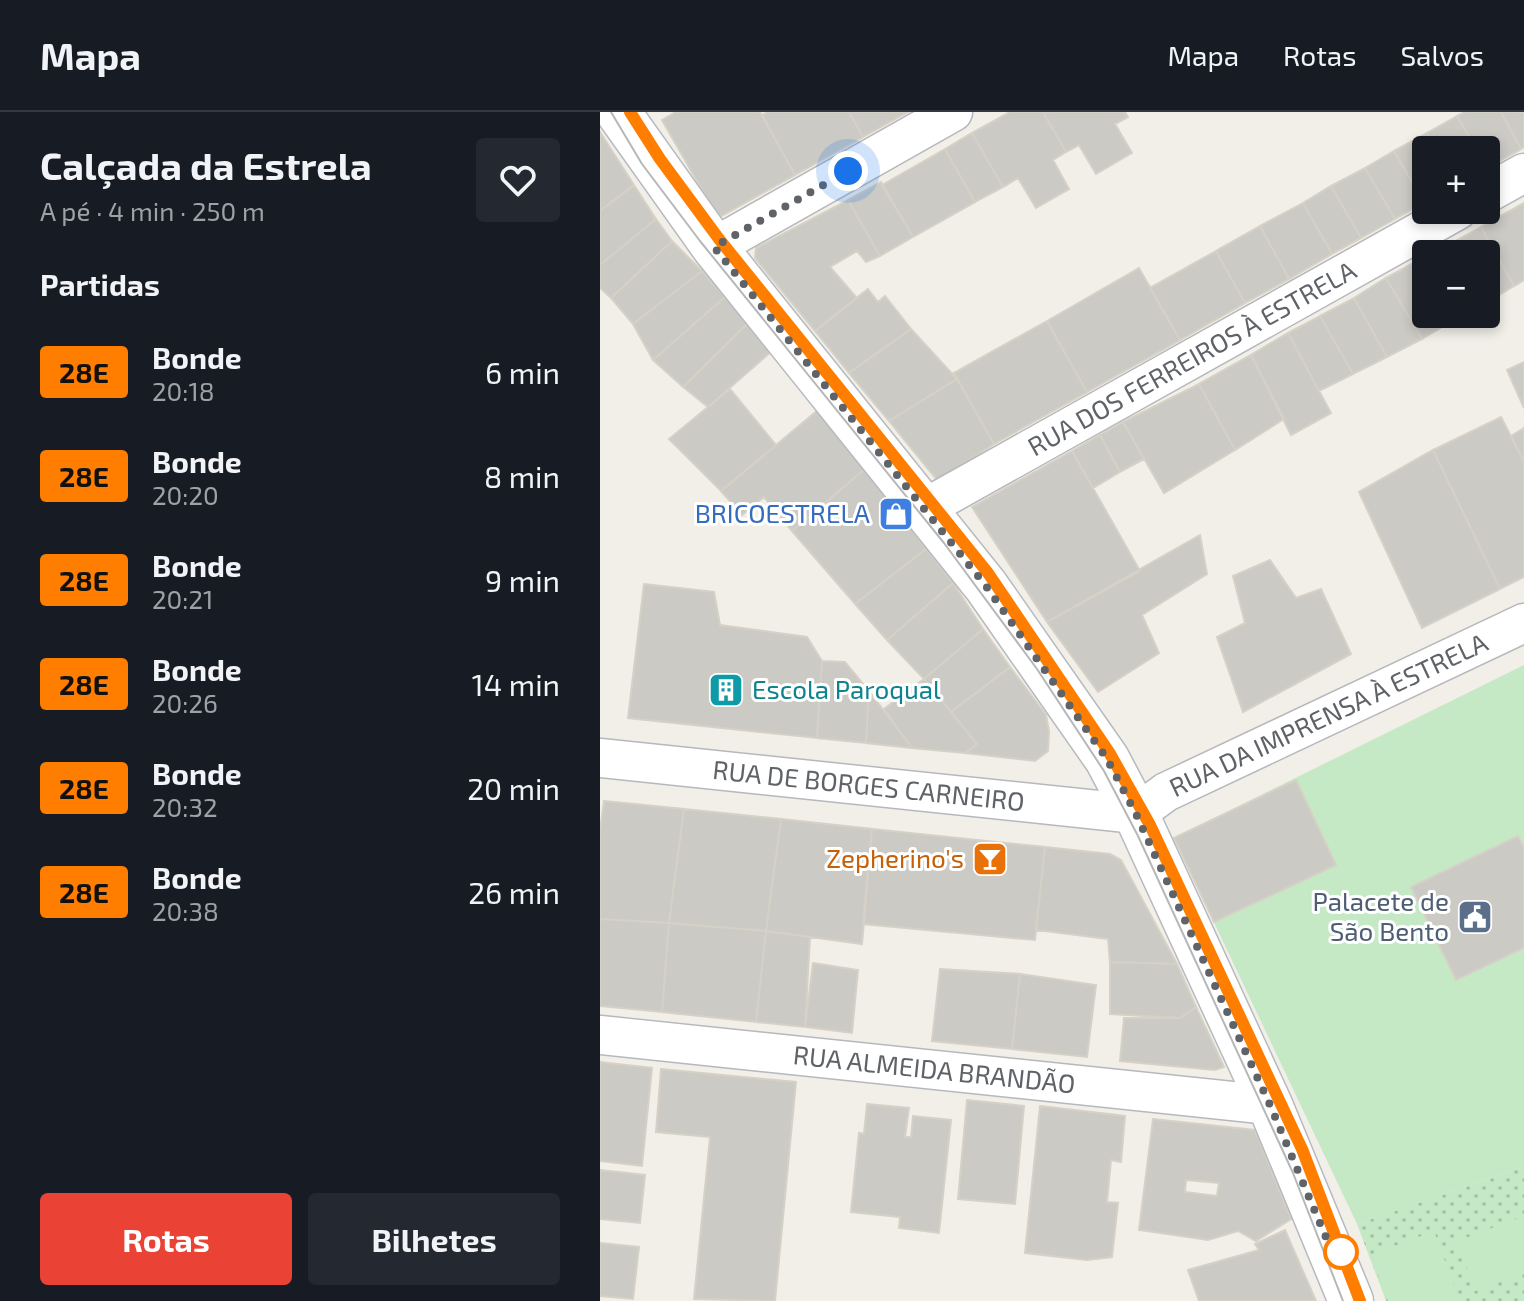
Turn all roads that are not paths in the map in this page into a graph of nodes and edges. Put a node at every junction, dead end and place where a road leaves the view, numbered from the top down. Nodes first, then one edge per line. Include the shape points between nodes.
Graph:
1 (618, 112) edge
2 (953, 112) edge
3 (1524, 173) edge
4 (1500, 186) edge
5 (1433, 224) edge
6 (714, 247) junction
7 (925, 508) junction
8 (1524, 623) edge
9 (600, 758) edge
10 (1136, 814) junction
11 (600, 1035) edge
12 (1270, 1105) junction
13 (1351, 1301) edge

1 - 6 main road
2 - 6 street
3 - 4 street
5 - 7 street, RUA DOS FERREIROS À ESTRELA
6 - 7 main road
7 - 10 main road via 1107,759
8 - 10 street, RUA DA IMPRENSA À ESTRELA via 1166,792
9 - 10 street, RUA DE BORGES CARNEIRO
10 - 12 main road
11 - 12 street, RUA ALMEIDA BRANDÃO
12 - 13 main road

